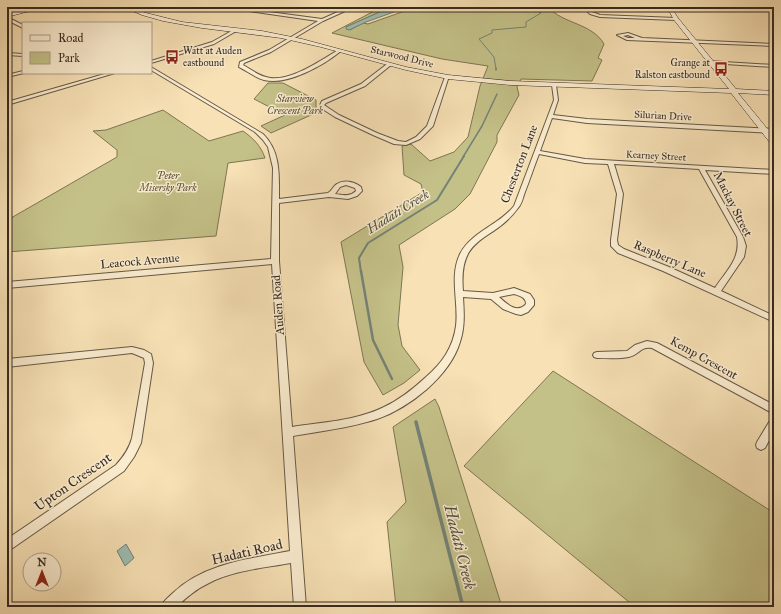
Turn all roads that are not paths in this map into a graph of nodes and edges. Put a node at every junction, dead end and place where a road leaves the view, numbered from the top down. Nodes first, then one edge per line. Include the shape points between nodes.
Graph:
1 (43, 7) edge
2 (126, 7) edge
3 (224, 7) edge
4 (352, 7) edge
5 (585, 7) edge
6 (669, 7) edge
7 (7, 15) edge
8 (7, 18) edge
9 (676, 19) junction
10 (322, 20) junction
11 (22, 26) edge
12 (236, 30) junction
13 (291, 38) junction
14 (642, 39) dead end
15 (694, 41) junction
16 (774, 45) edge
17 (339, 50) junction
18 (7, 54) edge
19 (22, 55) edge
20 (152, 62) edge
21 (710, 62) junction
22 (389, 64) junction
23 (774, 66) edge
24 (152, 69) edge
25 (22, 72) edge
26 (110, 74) edge
27 (7, 76) edge
28 (447, 77) junction
29 (554, 85) junction
30 (735, 93) junction
31 (774, 93) edge
32 (774, 97) edge
33 (7, 104) edge
34 (550, 116) junction
35 (764, 130) junction
36 (774, 131) edge
37 (774, 142) edge
38 (537, 152) junction
39 (610, 162) junction
40 (701, 168) junction
41 (774, 172) edge
42 (329, 195) dead end
43 (276, 201) junction
44 (275, 261) junction
45 (7, 286) edge
46 (716, 292) junction
47 (460, 294) junction
48 (493, 296) dead end
49 (774, 319) edge
50 (597, 355) dead end
51 (7, 363) edge
52 (774, 410) edge
53 (774, 422) edge
54 (288, 432) junction
55 (761, 445) dead end
56 (7, 546) edge
57 (297, 556) junction
58 (167, 607) edge
59 (300, 607) edge

1 - 7 street
2 - 12 street, Starwood Drive via 158,18
3 - 10 street
4 - 10 street
5 - 9 street via 591,13 600,16
6 - 9 street
8 - 11 street
9 - 15 street
10 - 13 street
12 - 13 street, Starwood Drive
12 - 20 street via 213,43
13 - 17 street, Starwood Drive
13 - 17 street via 270,51 242,62 241,67 265,79 280,80 315,67
14 - 15 street
15 - 16 street
15 - 21 street
17 - 22 street, Starwood Drive
18 - 19 street
21 - 23 street
21 - 30 street
22 - 28 street, Starwood Drive
22 - 28 street via 363,85 324,102 323,107 390,141 402,144 410,142 428,130
24 - 43 street, Auden Road via 263,136 274,154
25 - 27 street
26 - 33 street
28 - 29 street, Starwood Drive
29 - 30 street, Starwood Drive
29 - 34 street, Chesterton Lane via 556,100
30 - 31 street, Starwood Drive
30 - 32 street, Starwood Drive
30 - 35 street
34 - 35 street, Silurian Drive via 587,121
34 - 38 street, Chesterton Lane
35 - 36 street, Silurian Drive
35 - 37 street
38 - 39 street, Kearney Street via 576,160
38 - 47 street, Chesterton Lane via 513,213 465,252 460,263
39 - 40 street, Kearney Street
39 - 46 street, Raspberry Lane via 620,194 615,246 629,255
40 - 41 street, Kearney Street
40 - 46 street, Mackay Street via 740,237 742,246 740,257
42 - 43 street
43 - 44 street, Auden Road
44 - 45 street, Leacock Avenue
44 - 54 street, Auden Road
46 - 49 street, Raspberry Lane
47 - 48 street
47 - 54 street, Chesterton Lane via 458,338 451,354 441,368 406,399 386,411 362,419
50 - 52 street, Kemp Crescent via 630,354 638,347 654,345
51 - 56 street, Upton Crescent via 132,350 148,356 149,362 138,438 135,449 128,459 120,468
53 - 55 street
54 - 57 street, Auden Road
57 - 58 street, Hadati Road via 206,577 192,585
57 - 59 street, Auden Road

